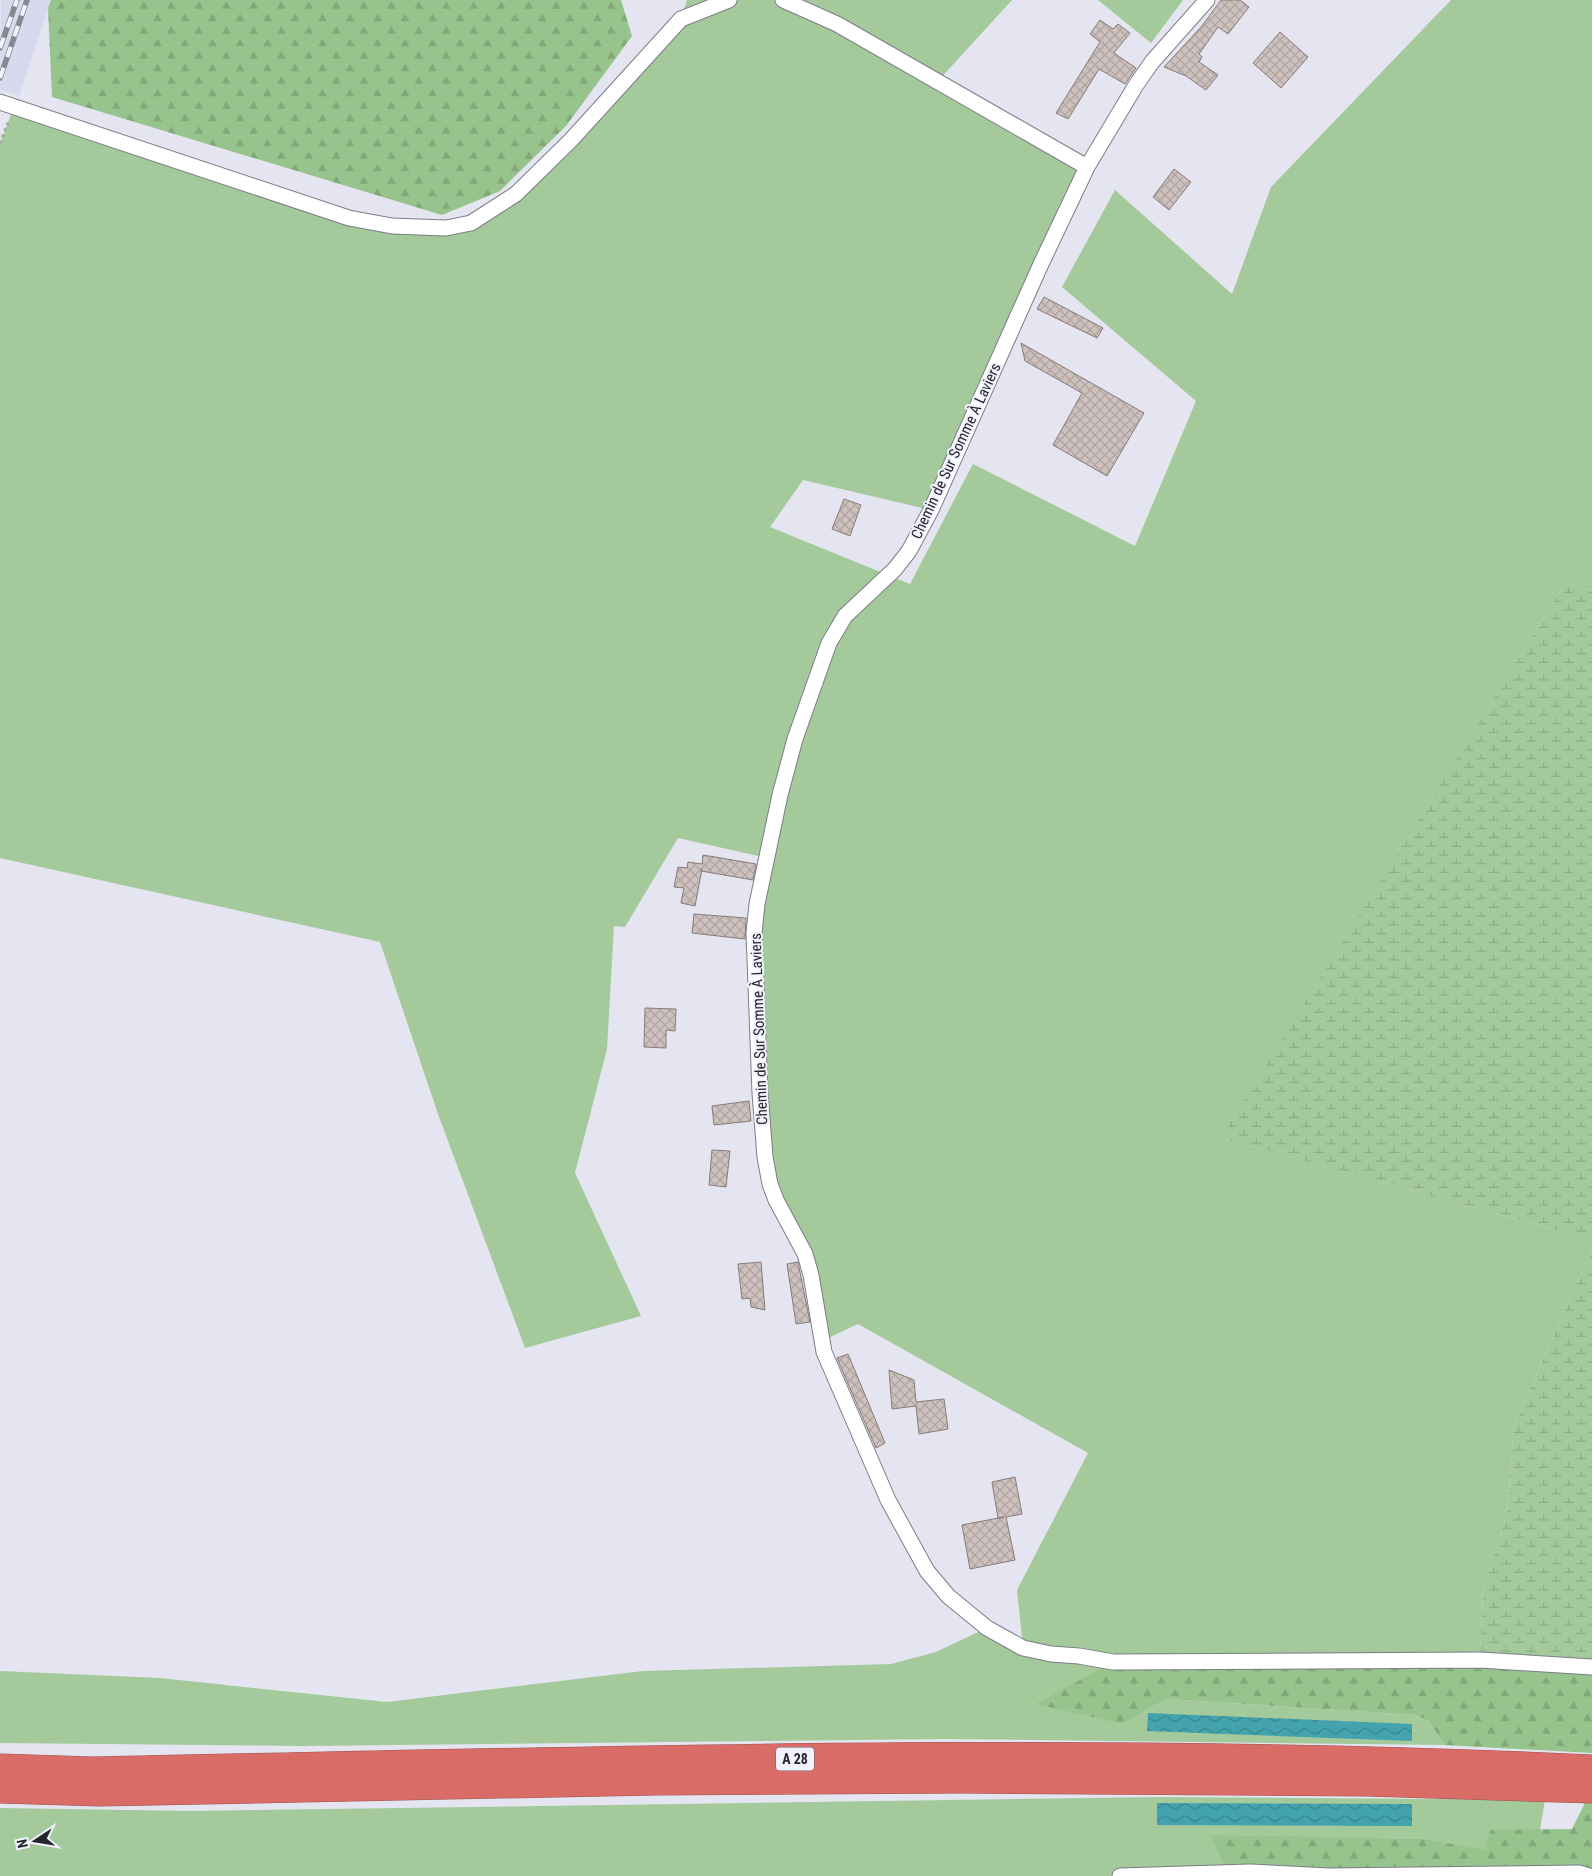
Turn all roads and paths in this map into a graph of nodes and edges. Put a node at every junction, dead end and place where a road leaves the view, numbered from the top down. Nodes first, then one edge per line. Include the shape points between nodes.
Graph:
1 (729, 0) edge
2 (783, 0) edge
3 (1207, 0) edge
4 (7, 104) edge
5 (0, 143) edge
6 (1087, 167) junction
7 (1592, 1667) edge
8 (0, 1768) edge
9 (1592, 1769) edge
10 (1555, 1777) junction
11 (0, 1789) edge
12 (1592, 1789) edge
13 (1120, 1876) edge
14 (1589, 1876) edge

1 - 4 street via 682,19 571,140 516,194 471,223 446,228 392,226 349,218
2 - 6 street via 837,24
3 - 6 street, Chemin de Sur Somme À Laviers via 1152,62
4 - 5 path
6 - 7 street, Chemin de Sur Somme À Laviers via 918,534 895,569 845,616 829,643 795,739 780,795 757,904 754,969 760,1093 770,1184 805,1254 824,1352 888,1500 927,1571 948,1596 987,1628 1023,1648 1113,1662 1480,1660
8 - 10 highway, A 28 via 92,1771 660,1760 1221,1758
9 - 10 highway, A 28
10 - 11 highway, A 28 via 1367,1782 654,1781 100,1792
10 - 12 highway, A 28
13 - 14 street via 1250,1872 1329,1876 1580,1873

